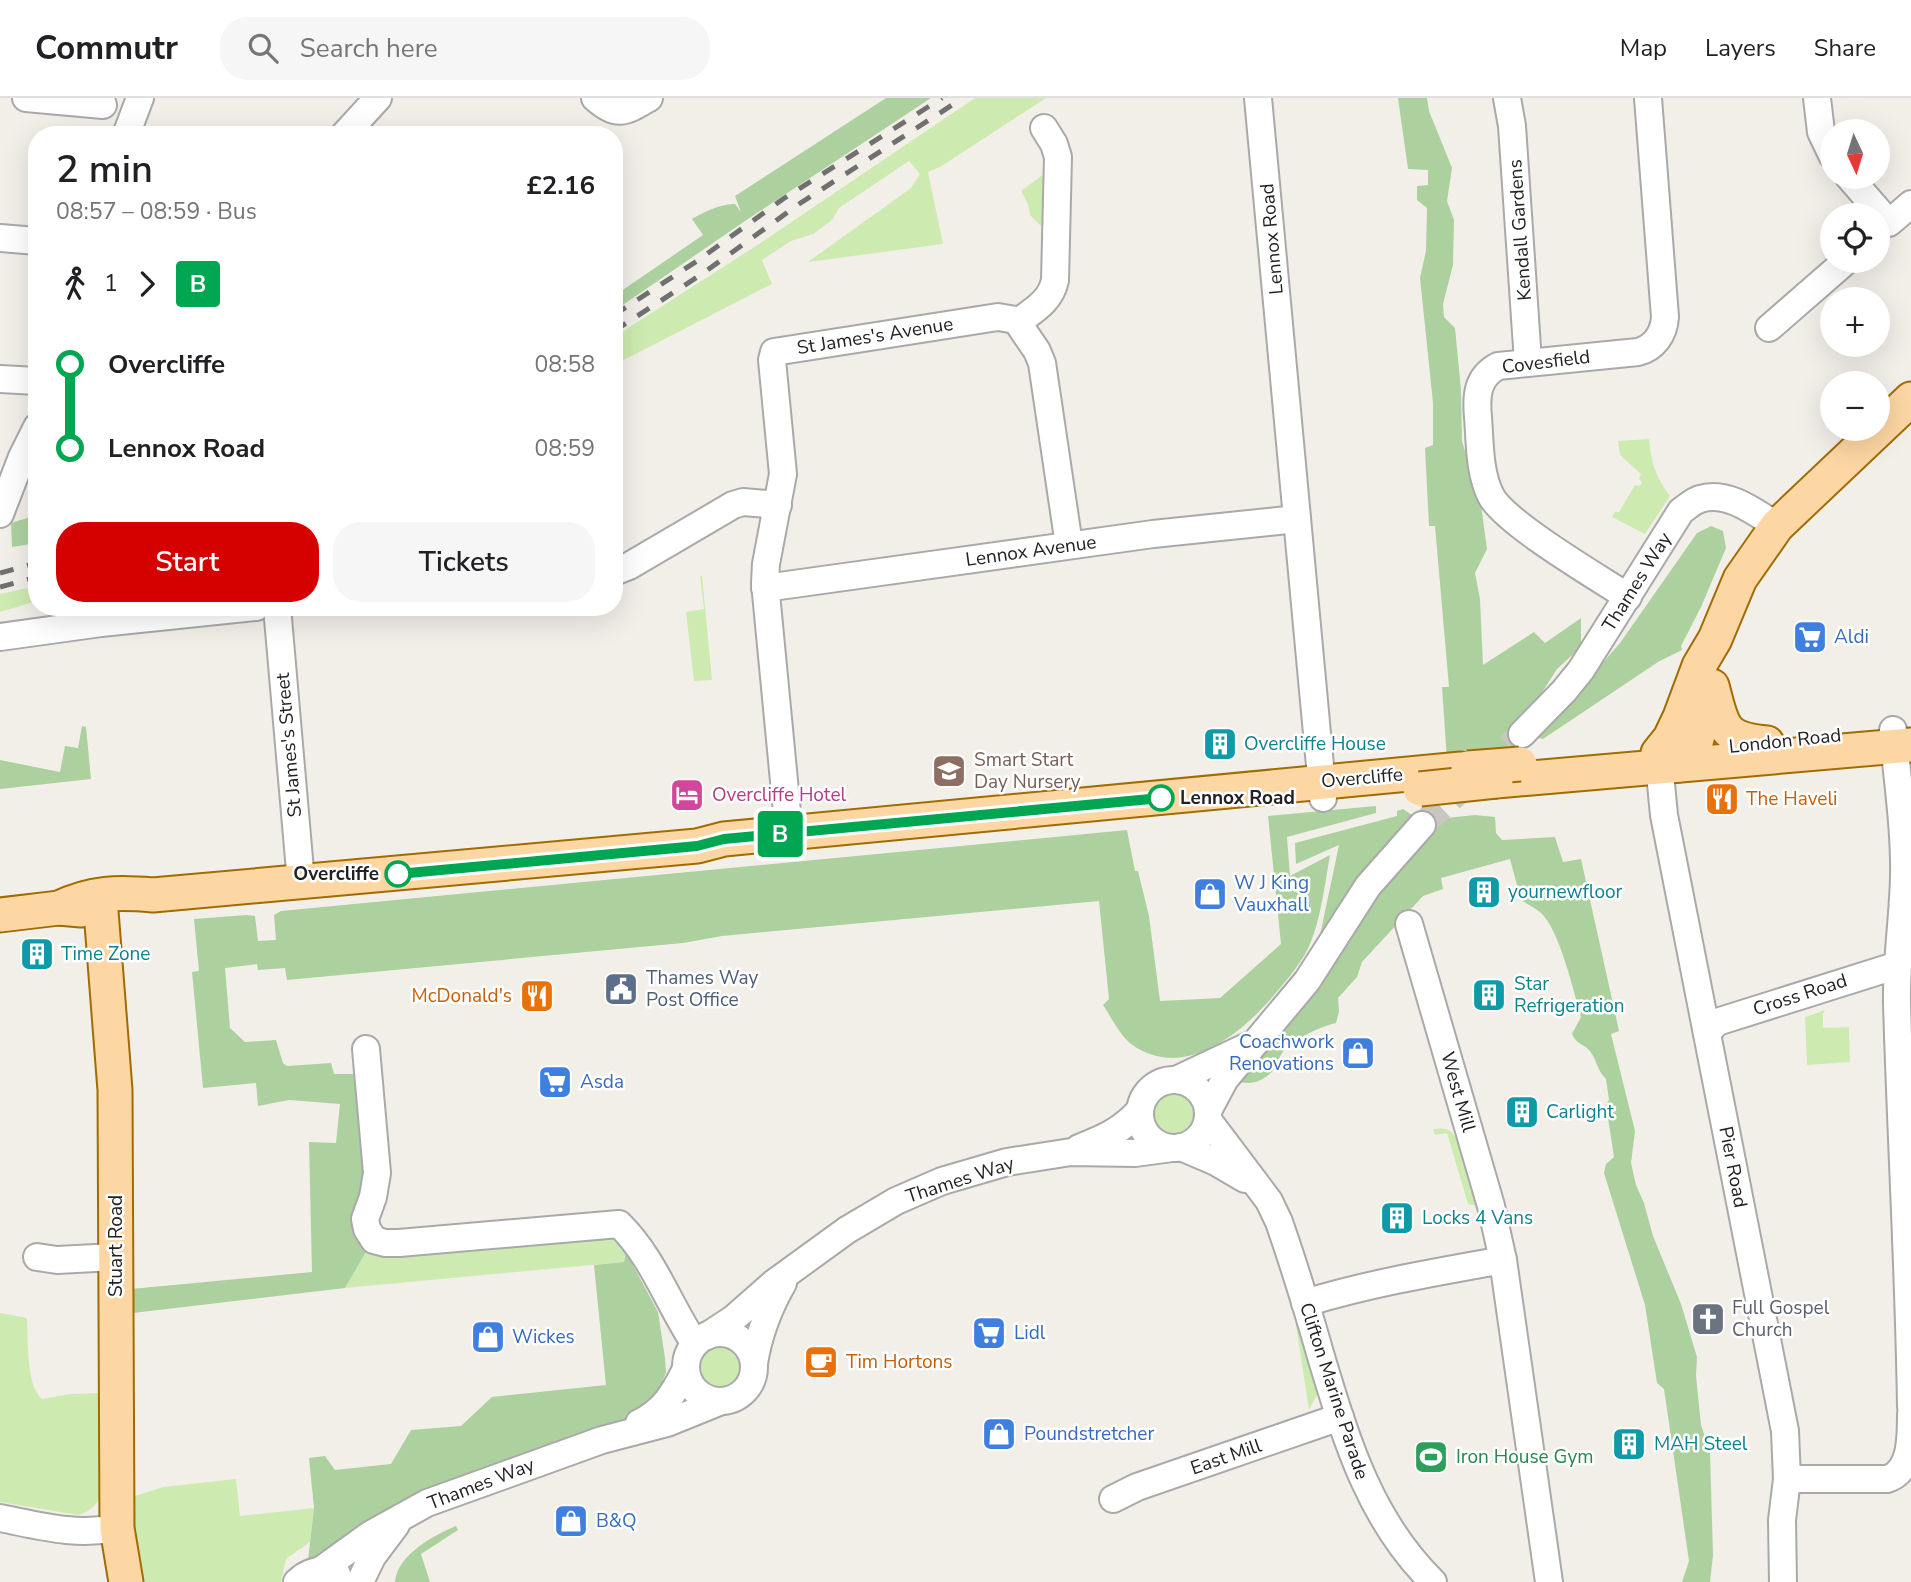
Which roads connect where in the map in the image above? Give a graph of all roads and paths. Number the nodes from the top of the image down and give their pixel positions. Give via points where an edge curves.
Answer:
1 (26, 98) edge
2 (140, 98) edge
3 (378, 98) edge
4 (595, 98) edge
5 (649, 98) edge
6 (1258, 98) edge
7 (1507, 98) edge
8 (1648, 98) edge
9 (1816, 98) edge
10 (103, 105) dead end
11 (1820, 125) edge
12 (129, 126) edge
13 (352, 126) edge
14 (1044, 128) dead end
15 (1911, 204) edge
16 (1890, 222) edge
17 (0, 238) edge
18 (28, 240) edge
19 (1832, 273) edge
20 (1018, 322) junction
21 (1768, 327) dead end
22 (1528, 362) junction
23 (0, 379) edge
24 (28, 381) edge
25 (1911, 399) edge
26 (28, 445) edge
27 (778, 505) junction
28 (0, 514) edge
29 (1297, 519) junction
30 (1777, 526) junction
31 (1069, 545) junction
32 (623, 568) edge
33 (765, 588) junction
34 (1628, 597) junction
35 (169, 616) edge
36 (277, 616) edge
37 (10, 636) edge
38 (1715, 639) junction
39 (1712, 686) junction
40 (1902, 737) edge
41 (1767, 743) junction
42 (1513, 760) junction
43 (1674, 762) junction
44 (1566, 768) joint
45 (1322, 790) junction
46 (1118, 802) junction
47 (1248, 806) junction
48 (1422, 825) tunnel mouth
49 (789, 833) junction
50 (878, 841) junction
51 (697, 846) junction
52 (1907, 877) edge
53 (301, 882) junction
54 (130, 901) junction
55 (0, 915) edge
56 (1409, 924) dead end
57 (1898, 965) junction
58 (1707, 1033) junction
59 (1253, 1044) junction
60 (366, 1049) dead end
61 (1178, 1079) junction
62 (1140, 1110) junction
63 (1208, 1114) junction
64 (1177, 1148) junction
65 (1071, 1152) junction
66 (1258, 1188) junction
67 (115, 1256) junction
68 (37, 1257) dead end
69 (1503, 1260) junction
70 (788, 1275) junction
71 (1306, 1303) junction
72 (701, 1340) junction
73 (754, 1363) junction
74 (686, 1369) junction
75 (719, 1402) junction
76 (1911, 1406) edge
77 (1911, 1414) edge
78 (1339, 1417) junction
79 (602, 1440) junction
80 (1910, 1463) edge
81 (1787, 1479) junction
82 (1113, 1499) dead end
83 (0, 1518) edge
84 (401, 1518) junction
85 (117, 1528) junction
86 (321, 1570) junction
87 (126, 1582) edge
88 (297, 1582) edge
89 (349, 1582) edge
90 (360, 1582) edge
91 (1433, 1582) edge
92 (1549, 1582) edge
93 (1783, 1582) edge

1 - 10 street
2 - 12 street
3 - 13 street
4 - 5 street via 618,112
6 - 29 street, Lennox Road
7 - 22 street, Kendall Gardens
8 - 22 street, Covesfield via 1664,327 1653,345 1641,351
9 - 11 street
14 - 20 street via 1058,157 1055,280 1045,301
15 - 16 street
17 - 18 street
19 - 21 street
20 - 27 street, St James's Avenue via 998,317 774,352 783,468
20 - 31 street via 1042,363
22 - 34 street, Covesfield via 1494,368 1479,387 1483,466 1490,494 1500,509 1522,526
23 - 24 street
25 - 30 main road
26 - 28 street
27 - 32 street via 733,505
27 - 33 street, St James's Avenue
29 - 31 street, Lennox Avenue
29 - 45 street, Lennox Road
30 - 34 street, Thames Way via 1720,497 1699,499 1681,511
30 - 38 main road via 1740,579
31 - 33 street, Lennox Avenue
33 - 49 street, St James's Avenue
34 - 42 street, Thames Way via 1581,670
35 - 37 street
36 - 53 street, St James's Street
38 - 39 main road
38 - 43 main road via 1672,732
39 - 41 main road via 1730,734
39 - 43 main road
40 - 41 main road, London Road
40 - 43 main road, London Road
40 - 52 street via 1896,777
41 - 43 main road, London Road
42 - 44 main road, Overcliffe
42 - 45 main road, Overcliffe, bridge via 1426,780
43 - 44 main road, London Road
43 - 58 street, Pier Road via 1664,815
45 - 46 main road, Overcliffe
45 - 47 main road, Overcliffe
46 - 47 main road, Overcliffe via 1131,807 1237,798
46 - 49 main road, Overcliffe
47 - 50 main road, Overcliffe
48 - 59 street via 1368,886 1294,999
49 - 50 main road, Overcliffe via 793,840 863,834
49 - 51 main road, Overcliffe
50 - 51 main road, Overcliffe via 770,851
51 - 53 main road, Overcliffe
52 - 57 street
53 - 54 main road, Overcliffe via 205,891 186,905
54 - 55 main road
54 - 67 main road, Stuart Road via 114,1090
56 - 69 street, West Mill
57 - 58 street, Cross Road via 1717,1021
57 - 76 street
58 - 81 street, Pier Road via 1785,1432
59 - 61 street
59 - 63 street via 1217,1090
60 - 72 street via 377,1173 365,1219 374,1240 399,1243 619,1224 636,1240 679,1320
61 - 62 street via 1156,1084
61 - 63 street via 1199,1089
62 - 64 street via 1148,1136
62 - 65 street, Thames Way via 1115,1133
63 - 64 street via 1198,1139
63 - 66 street, Clifton Marine Parade
64 - 65 street, Thames Way
64 - 66 street, Clifton Marine Parade via 1216,1162
65 - 70 street, Thames Way via 942,1181 847,1230
66 - 71 street, Clifton Marine Parade via 1279,1222
67 - 68 street
67 - 85 main road, Stuart Road
69 - 71 street via 1358,1287
69 - 92 street, West Mill
70 - 72 street, Thames Way
70 - 73 street, Thames Way via 770,1307
71 - 78 street, Clifton Marine Parade
72 - 73 street via 728,1334 738,1338
72 - 74 street via 687,1359
73 - 75 street via 746,1391
74 - 75 street via 693,1389
74 - 79 street, Thames Way via 662,1409
75 - 79 street, Thames Way via 667,1423
77 - 80 street
78 - 82 street, East Mill
78 - 91 street, Clifton Marine Parade via 1368,1491 1401,1545
79 - 84 street, Thames Way via 460,1490
80 - 81 street via 1904,1472 1887,1479
81 - 93 street, Pier Road
83 - 85 street via 77,1532
84 - 86 street, Thames Way
84 - 90 street, Thames Way
85 - 87 main road, Stuart Road
86 - 88 street, Thames Way
86 - 89 street

